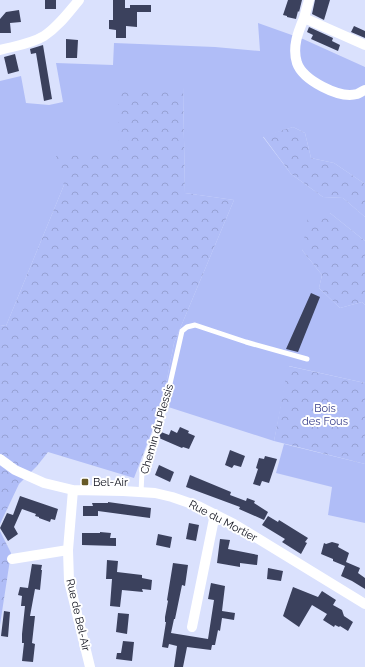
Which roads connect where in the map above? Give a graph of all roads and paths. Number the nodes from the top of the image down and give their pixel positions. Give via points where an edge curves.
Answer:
1 (79, 0) edge
2 (309, 0) edge
3 (304, 18) junction
4 (365, 45) edge
5 (0, 50) edge
6 (365, 90) edge
7 (307, 359) dead end
8 (0, 459) edge
9 (73, 490) junction
10 (141, 492) junction
11 (215, 514) junction
12 (68, 550) junction
13 (12, 559) dead end
14 (365, 604) edge
15 (192, 627) dead end
16 (90, 667) edge

1 - 5 street via 43,37
2 - 3 street
3 - 4 street
3 - 6 street via 295,52 297,64 304,74 339,94 358,94
7 - 10 lane, Chemin du Plessis via 195,325 182,331 164,410 142,472
8 - 9 street, Rue du Mortier via 15,470 44,483
9 - 10 street, Rue du Mortier
9 - 12 street, Rue de Bel-Air
10 - 11 street, Rue du Mortier via 172,497
11 - 14 street, Rue du Mortier
11 - 15 street
12 - 13 street
12 - 16 street, Rue de Bel-Air via 69,581

